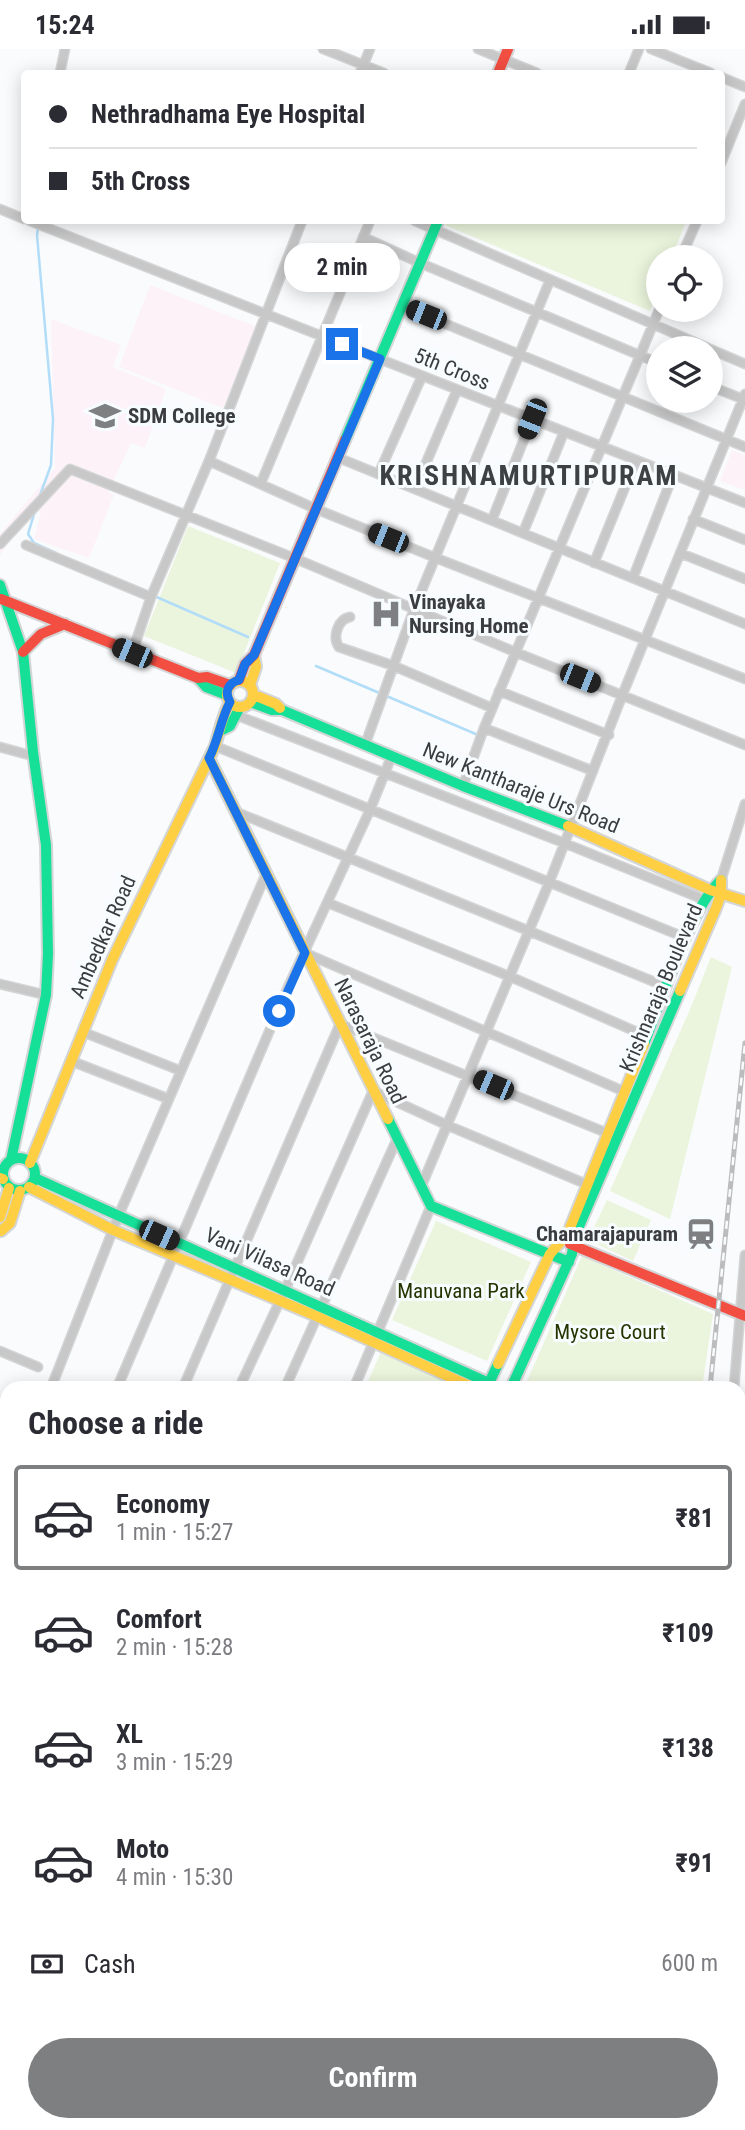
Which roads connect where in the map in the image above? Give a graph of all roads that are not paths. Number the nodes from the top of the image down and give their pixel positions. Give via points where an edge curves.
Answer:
1 (65, 49) edge
2 (323, 49) edge
3 (370, 49) edge
4 (478, 49) edge
5 (639, 49) edge
6 (651, 49) edge
7 (506, 54) edge
8 (362, 69) edge
9 (61, 70) edge
10 (532, 70) edge
11 (630, 70) edge
12 (704, 70) edge
13 (725, 80) edge
14 (745, 87) edge
15 (745, 104) edge
16 (725, 147) edge
17 (0, 209) edge
18 (21, 218) edge
19 (39, 224) edge
20 (301, 224) edge
21 (369, 224) edge
22 (696, 224) edge
23 (436, 225) edge
24 (363, 237) junction
25 (686, 245) edge
26 (420, 263) junction
27 (550, 280) junction
28 (402, 306) junction
29 (537, 313) junction
30 (266, 314) junction
31 (652, 324) junction
32 (322, 336) junction
33 (679, 336) edge
34 (520, 354) junction
35 (639, 355) junction
36 (723, 355) edge
37 (646, 358) edge
38 (380, 359) junction
39 (745, 364) edge
40 (422, 376) junction
41 (457, 390) junction
42 (723, 391) edge
43 (621, 397) junction
44 (744, 398) edge
45 (499, 406) junction
46 (532, 419) junction
47 (564, 432) junction
48 (725, 439) junction
49 (600, 446) junction
50 (745, 447) edge
51 (339, 458) junction
52 (636, 460) junction
53 (209, 461) junction
54 (379, 473) junction
55 (673, 475) junction
56 (261, 483) junction
57 (706, 488) junction
58 (415, 489) junction
59 (745, 503) edge
60 (456, 506) junction
61 (316, 509) junction
62 (185, 516) junction
63 (693, 519) junction
64 (492, 520) junction
65 (523, 533) junction
66 (745, 540) edge
67 (0, 544) edge
68 (26, 545) dead end
69 (558, 549) junction
70 (680, 553) junction
71 (294, 558) junction
72 (436, 558) junction
73 (594, 562) junction
74 (633, 578) junction
75 (745, 579) edge
76 (0, 585) edge
77 (664, 592) junction
78 (538, 597) junction
79 (4, 600) edge
80 (150, 601) junction
81 (414, 609) junction
82 (350, 617) dead end
83 (65, 624) junction
84 (745, 624) edge
85 (645, 640) junction
86 (23, 652) junction
87 (515, 652) junction
88 (132, 653) junction
89 (394, 666) junction
90 (745, 679) edge
91 (499, 691) junction
92 (239, 696) junction
93 (622, 696) junction
94 (492, 708) junction
95 (484, 728) junction
96 (609, 735) junction
97 (365, 745) junction
98 (745, 745) edge
99 (215, 746) junction
100 (0, 747) edge
101 (392, 755) junction
102 (33, 756) junction
103 (209, 758) junction
104 (593, 771) junction
105 (385, 773) junction
106 (463, 786) junction
107 (745, 804) edge
108 (370, 810) junction
109 (236, 812) junction
110 (570, 827) junction
111 (564, 842) junction
112 (349, 856) junction
113 (266, 874) junction
114 (721, 880) joint
115 (550, 884) junction
116 (712, 895) junction
117 (745, 901) edge
118 (328, 902) junction
119 (530, 930) junction
120 (685, 938) junction
121 (305, 953) junction
122 (511, 977) junction
123 (0, 984) edge
124 (667, 987) junction
125 (46, 995) junction
126 (340, 1024) junction
127 (83, 1032) junction
128 (487, 1034) junction
129 (646, 1036) junction
130 (71, 1061) junction
131 (181, 1071) junction
132 (470, 1076) junction
133 (373, 1091) junction
134 (623, 1091) junction
135 (169, 1100) junction
136 (449, 1126) junction
137 (607, 1133) junction
138 (397, 1139) junction
139 (6, 1162) edge
140 (30, 1163) junction
141 (16, 1183) edge
142 (586, 1184) junction
143 (421, 1188) junction
144 (430, 1206) junction
145 (0, 1217) edge
146 (118, 1217) junction
147 (113, 1230) junction
148 (0, 1231) edge
149 (561, 1241) junction
150 (180, 1244) junction
151 (573, 1245) junction
152 (550, 1254) junction
153 (745, 1255) edge
154 (175, 1256) junction
155 (569, 1262) junction
156 (234, 1267) junction
157 (229, 1279) junction
158 (285, 1290) junction
159 (279, 1301) junction
160 (319, 1311) junction
161 (742, 1315) edge
162 (378, 1329) junction
163 (372, 1342) junction
164 (0, 1351) edge
165 (38, 1367) dead end
166 (54, 1381) edge
167 (120, 1381) edge
168 (186, 1381) edge
169 (242, 1381) edge
170 (288, 1381) edge
171 (357, 1381) edge
172 (458, 1381) edge
173 (479, 1381) edge
174 (489, 1381) edge
175 (513, 1381) edge
176 (735, 1381) edge

1 - 9 street
2 - 8 street
3 - 8 street
4 - 7 street
5 - 11 street
6 - 12 street
7 - 10 street
13 - 14 street
15 - 16 street
17 - 18 street
19 - 30 street, 5th Cross
20 - 30 street
21 - 24 street
22 - 25 street
23 - 26 main road, Ambedkar Road
23 - 27 street
24 - 26 street
24 - 32 street
26 - 28 main road, Ambedkar Road
26 - 29 street
27 - 29 street
27 - 31 street
28 - 34 street
28 - 38 main road, Ambedkar Road
29 - 34 street
29 - 35 street
30 - 32 street, 5th Cross
30 - 53 street
31 - 33 street
31 - 35 street
32 - 38 street, 5th Cross
32 - 56 street
34 - 43 street
34 - 45 street
35 - 37 street
35 - 43 street
36 - 39 street
38 - 40 street, 5th Cross
38 - 51 main road, Ambedkar Road
40 - 41 street, 5th Cross
40 - 54 street
41 - 45 street, 5th Cross
41 - 58 street
42 - 44 street
43 - 48 street
43 - 49 street
44 - 48 street
45 - 46 street, 5th Cross
45 - 60 street
46 - 47 street, 5th Cross
46 - 64 street
47 - 49 street, 5th Cross
47 - 65 street
48 - 50 street
48 - 57 street
49 - 52 street, 5th Cross
49 - 69 street
51 - 54 street
51 - 61 main road, Ambedkar Road
52 - 55 street, 5th Cross
52 - 73 street
53 - 56 street
53 - 62 street
54 - 58 street
55 - 57 street, 5th Cross
55 - 74 street
56 - 61 street
57 - 59 street, 5th Cross
57 - 63 street
58 - 60 street
60 - 64 street
60 - 72 street
61 - 71 main road, Ambedkar Road
61 - 72 street
62 - 67 street via 70,469
62 - 71 street
62 - 80 street
63 - 66 street
63 - 70 street
64 - 65 street
65 - 69 street
68 - 80 street
69 - 73 street
69 - 78 street
70 - 75 street
70 - 77 street
71 - 81 street
71 - 92 main road, Ambedkar Road via 254,655 245,664
72 - 78 street
72 - 81 street
73 - 74 street
74 - 77 street
76 - 79 main road
77 - 84 street
77 - 85 street
78 - 85 street
78 - 87 street
79 - 83 main road, New Kantharaje Urs Road
79 - 86 main road
80 - 88 street
81 - 87 street
81 - 89 street
82 - 89 street via 342,621 335,635 339,647
83 - 86 main road via 44,631
83 - 88 main road, New Kantharaje Urs Road
85 - 90 street
85 - 93 street
86 - 102 main road
87 - 91 street
87 - 93 street
88 - 92 main road, New Kantharaje Urs Road via 198,678 207,677
89 - 94 street
89 - 97 street
91 - 94 street
91 - 96 street
92 - 97 main road, New Kantharaje Urs Road via 276,704
92 - 99 main road, Ambedkar Road via 230,726 220,731
92 - 105 street
93 - 96 street
93 - 98 street
94 - 95 street
95 - 104 street
95 - 106 street
96 - 104 street
97 - 101 main road, New Kantharaje Urs Road
99 - 103 main road, Ambedkar Road
99 - 108 street
100 - 102 street
101 - 105 street
101 - 106 main road, New Kantharaje Urs Road
102 - 125 main road via 46,845
103 - 109 main road, Narasaraja Road
103 - 127 main road, Ambedkar Road
104 - 110 street
105 - 108 street
105 - 111 street
106 - 110 main road, New Kantharaje Urs Road
107 - 114 street
108 - 112 street
108 - 115 street
109 - 112 street
109 - 113 main road, Narasaraja Road
110 - 111 street
110 - 116 main road, New Kantharaje Urs Road
111 - 115 street
111 - 116 street
112 - 118 street
112 - 119 street
113 - 121 main road, Narasaraja Road
113 - 131 street
114 - 116 main road, Krishnaraja Boulevard
115 - 119 street
115 - 120 street
116 - 117 main road, New Kantharaje Urs Road
116 - 120 main road, Krishnaraja Boulevard
116 - 151 main road, Krishnaraja Boulevard
118 - 121 street
118 - 122 street
119 - 122 street
119 - 124 street
120 - 124 main road, Krishnaraja Boulevard
121 - 126 main road, Narasaraja Road
121 - 128 street
121 - 150 street
122 - 128 street
122 - 129 street
123 - 125 street
124 - 129 main road, Krishnaraja Boulevard
125 - 139 main road
126 - 132 street
126 - 133 main road, Narasaraja Road
126 - 156 street
127 - 130 main road, Ambedkar Road
127 - 131 street
128 - 132 street
128 - 134 street
129 - 134 main road, Krishnaraja Boulevard
130 - 135 street
130 - 140 main road, Ambedkar Road
131 - 135 street
132 - 136 street
132 - 137 street
133 - 136 street
133 - 138 main road, Narasaraja Road
133 - 158 street
134 - 137 main road, Krishnaraja Boulevard
135 - 146 street
136 - 142 street
136 - 143 street
137 - 142 main road, Krishnaraja Boulevard
138 - 143 main road, Narasaraja Road
138 - 160 street
139 - 140 main road via 21,1158
139 - 141 main road via 4,1168
140 - 141 main road via 35,1172
141 - 145 main road
141 - 146 main road, Vani Vilasa Road
141 - 147 main road, Vani Vilasa Road
141 - 148 main road via 10,1223
142 - 149 main road, Krishnaraja Boulevard
143 - 144 main road, Narasaraja Road
144 - 152 main road
144 - 162 street
145 - 148 main road
146 - 147 street
146 - 150 main road, Vani Vilasa Road
147 - 154 main road, Vani Vilasa Road
147 - 166 street
149 - 151 main road
149 - 152 main road, Krishnaraja Boulevard
150 - 154 street
150 - 156 main road, Vani Vilasa Road
151 - 155 main road, Krishnaraja Boulevard
151 - 161 main road
152 - 155 main road
152 - 174 main road, Krishnaraja Boulevard
153 - 161 street
154 - 157 main road, Vani Vilasa Road
154 - 167 street
155 - 175 main road, Krishnaraja Boulevard
156 - 157 street
156 - 158 main road, Vani Vilasa Road
157 - 159 main road, Vani Vilasa Road
157 - 168 street
158 - 159 street
158 - 160 main road, Vani Vilasa Road
159 - 160 main road, Vani Vilasa Road
159 - 169 street
160 - 162 main road, Vani Vilasa Road
160 - 163 main road, Vani Vilasa Road
160 - 170 street
161 - 176 street
162 - 163 street
162 - 173 main road, Vani Vilasa Road
163 - 171 street
163 - 172 main road, Vani Vilasa Road
164 - 165 street

